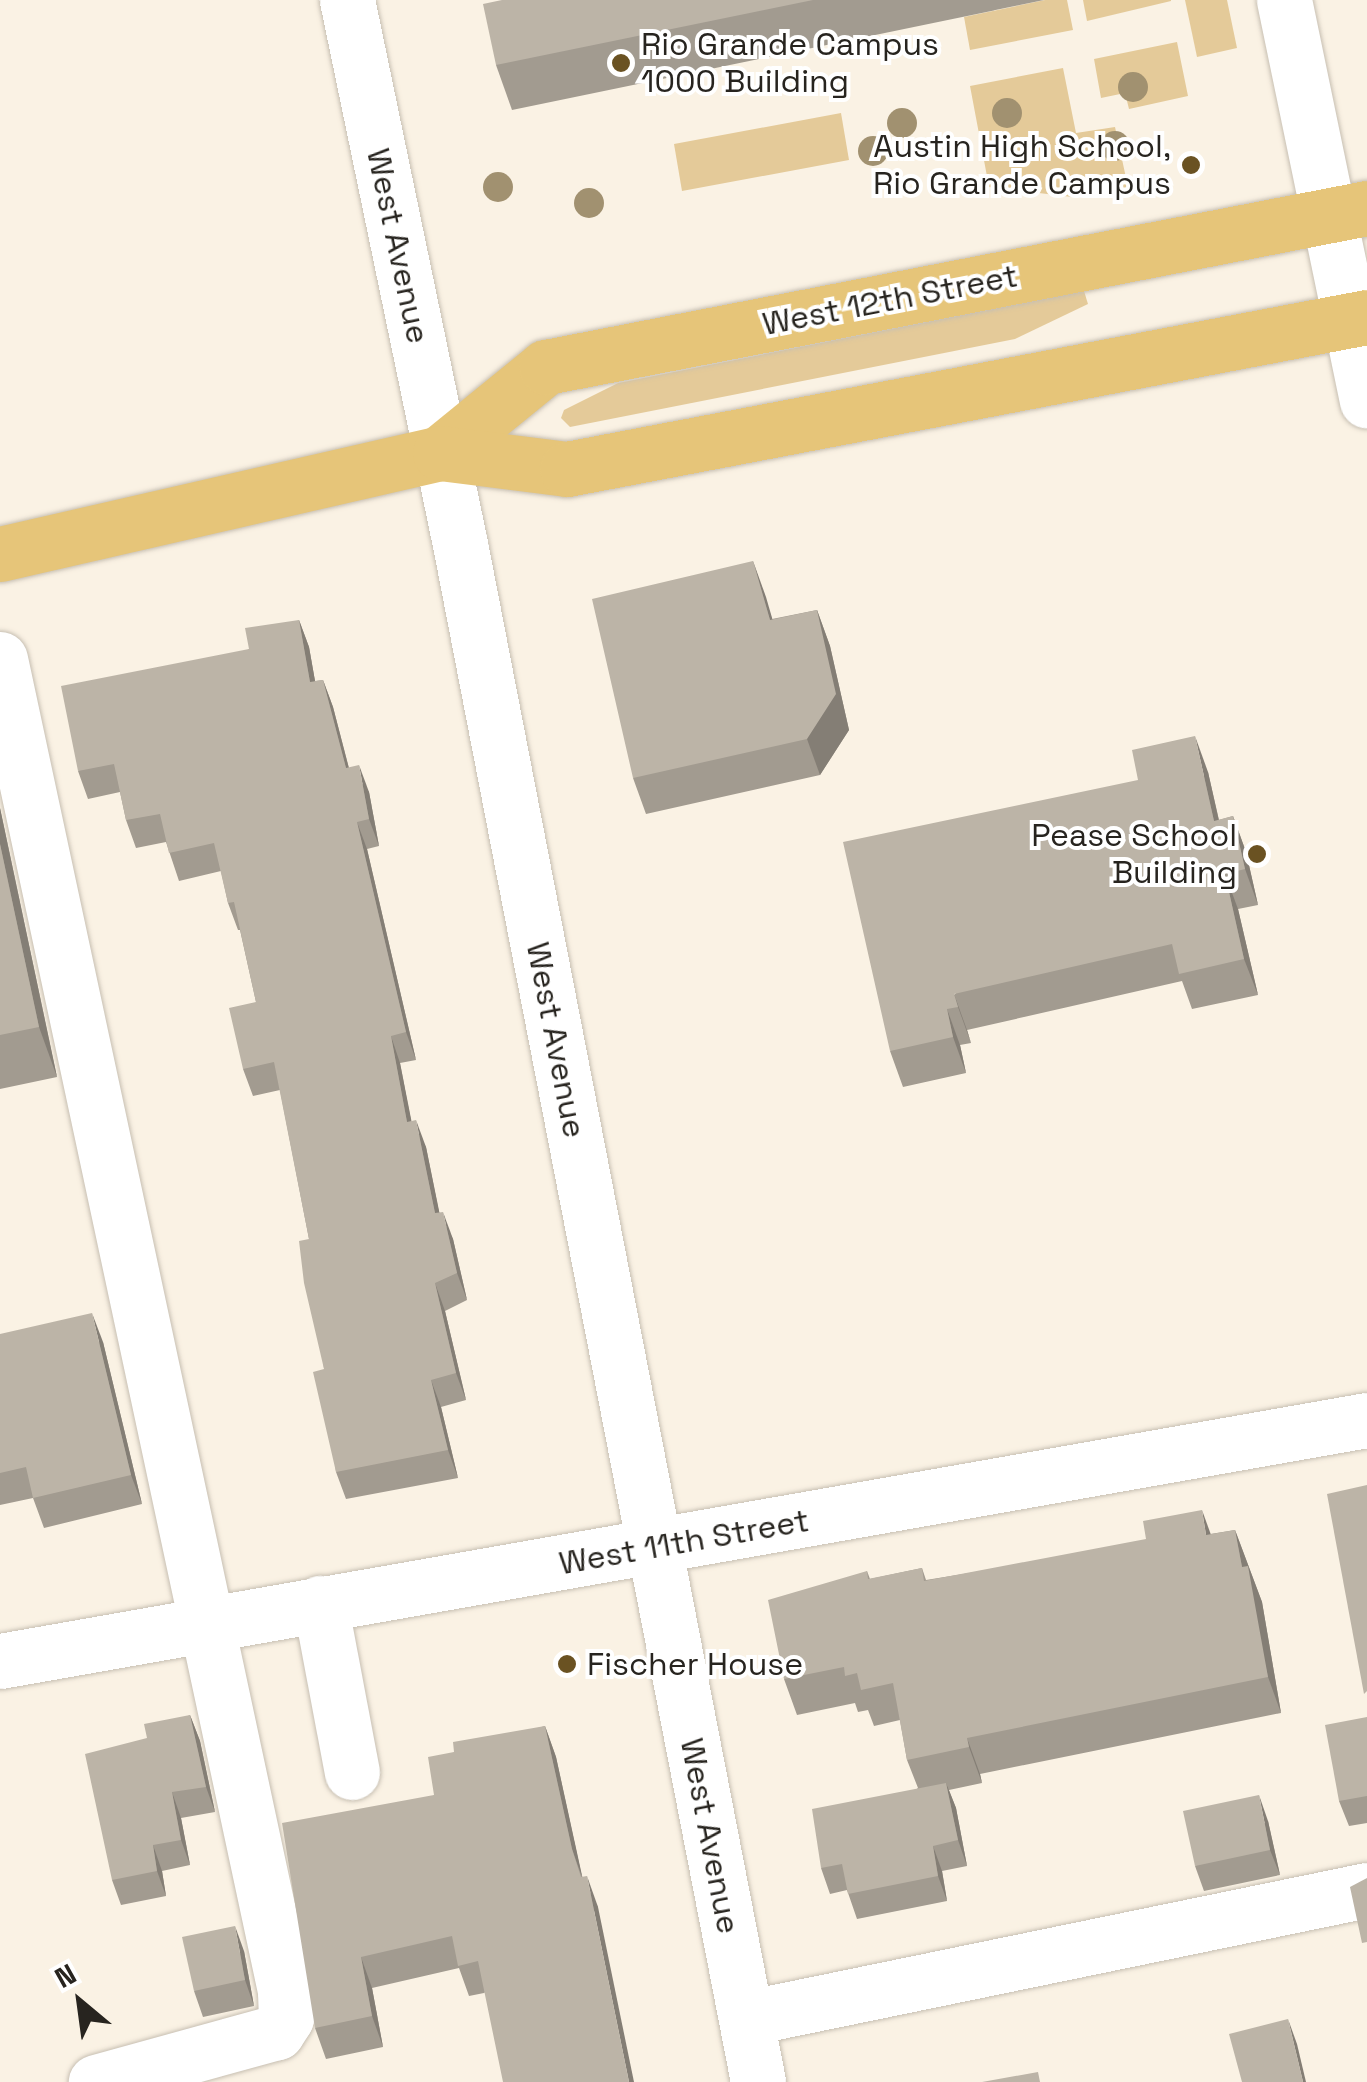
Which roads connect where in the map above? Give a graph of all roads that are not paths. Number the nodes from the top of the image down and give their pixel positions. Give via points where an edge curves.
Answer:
1 (348, 0) edge
2 (1284, 0) edge
3 (1348, 212) edge
4 (1359, 319) edge
5 (1367, 402) edge
6 (440, 453) junction
7 (0, 554) edge
8 (0, 659) edge
9 (1367, 1420) edge
10 (653, 1548) junction
11 (320, 1603) junction
12 (206, 1622) junction
13 (0, 1662) edge
14 (352, 1772) dead end
15 (1367, 1890) edge
16 (746, 2018) junction
17 (96, 2082) edge
18 (758, 2082) edge

1 - 6 street, West Avenue
2 - 3 street
3 - 4 street
3 - 6 main road, West 12th Street via 546,367
4 - 5 street
4 - 6 main road, West 12th Street via 567,469
6 - 7 main road, West 12th Street
6 - 10 street, West Avenue
8 - 12 street
9 - 10 street, West 11th Street
10 - 11 street, West 11th Street
10 - 16 street, West Avenue
11 - 12 street, West 11th Street
11 - 14 street
12 - 13 street, West 11th Street
12 - 17 street via 286,2018 276,2032 245,2045
15 - 16 street
16 - 18 street, West Avenue

